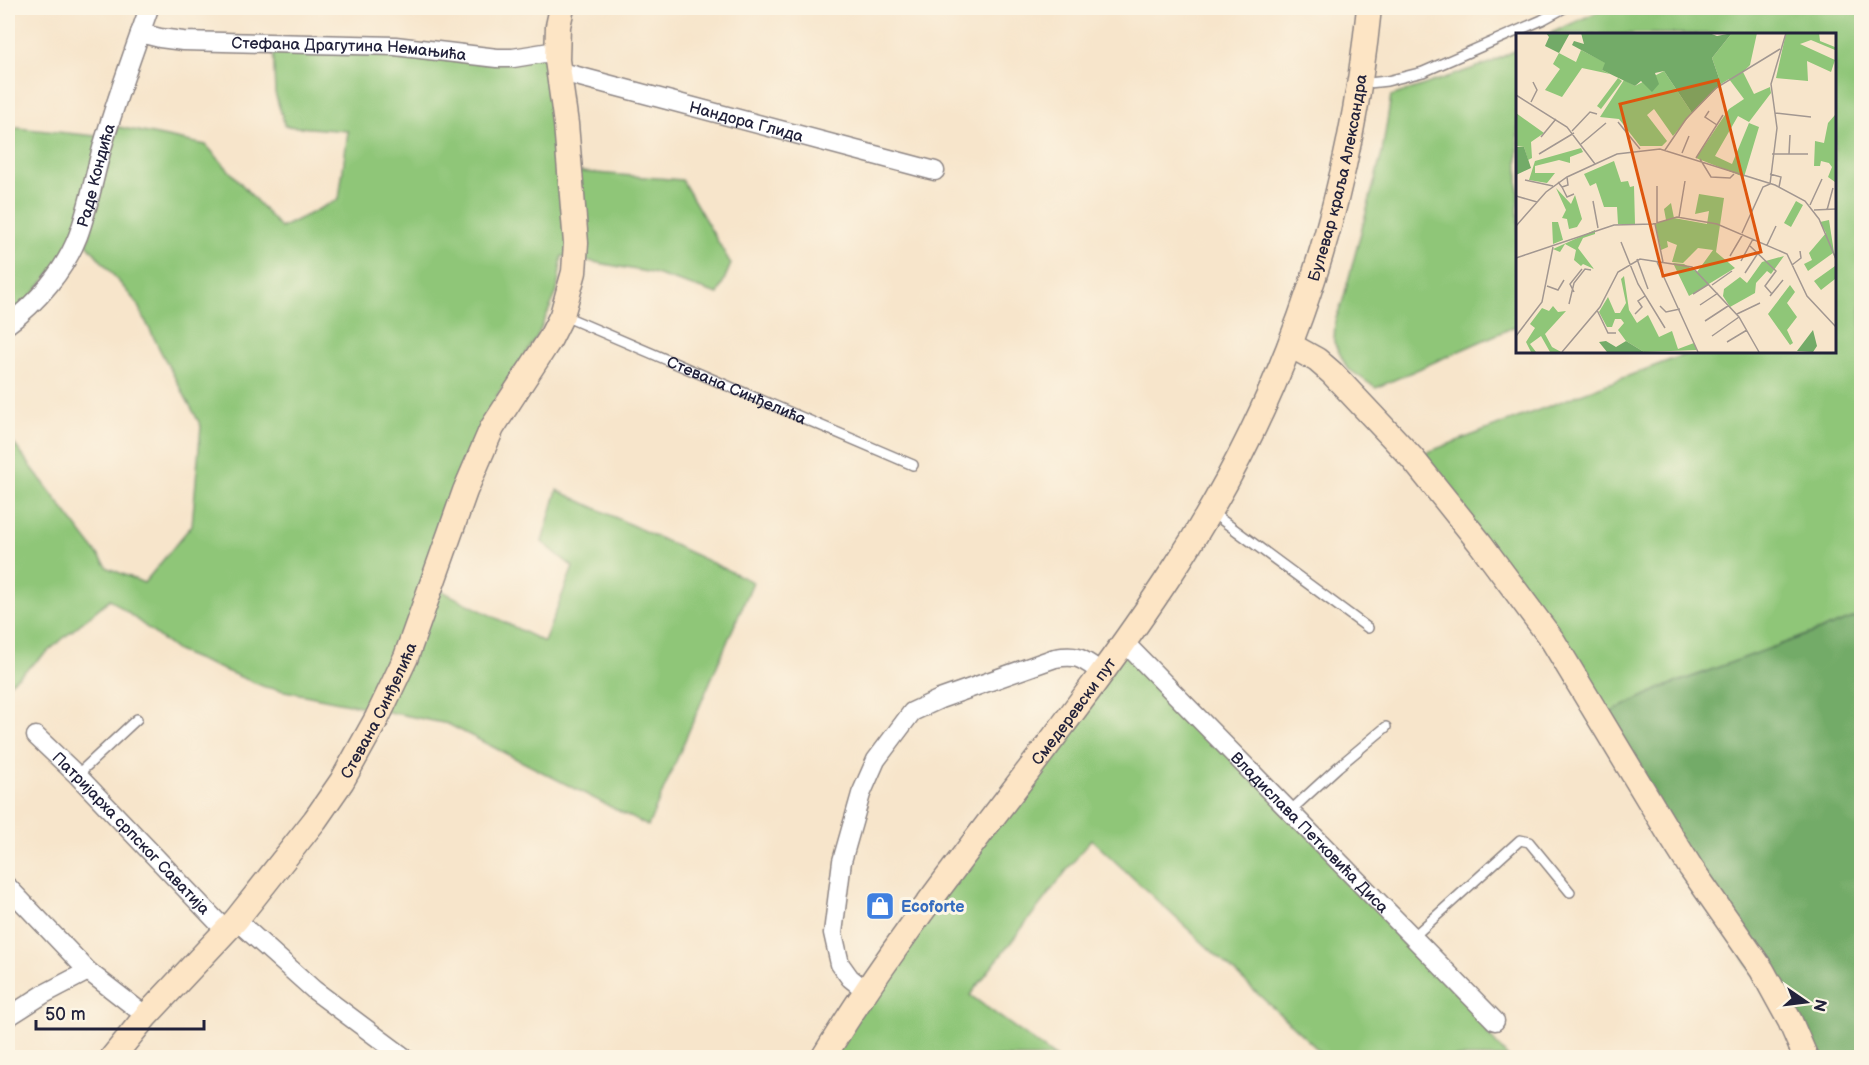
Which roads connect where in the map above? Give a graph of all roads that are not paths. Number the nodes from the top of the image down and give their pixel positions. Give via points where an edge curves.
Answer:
1 (149, 8) edge
2 (562, 8) edge
3 (1369, 8) edge
4 (1564, 8) edge
5 (140, 33) junction
6 (557, 61) junction
7 (1360, 84) junction
8 (935, 171) dead end
9 (562, 315) junction
10 (8, 324) edge
11 (1290, 345) junction
12 (913, 465) dead end
13 (1210, 511) junction
14 (1368, 628) dead end
15 (1124, 642) junction
16 (1101, 672) junction
17 (137, 719) dead end
18 (1386, 728) dead end
19 (36, 736) dead end
20 (77, 775) junction
21 (1290, 811) junction
22 (8, 887) edge
23 (1570, 892) dead end
24 (231, 925) junction
25 (1412, 938) junction
26 (88, 971) junction
27 (865, 990) junction
28 (146, 1016) junction
29 (8, 1017) edge
30 (1495, 1021) dead end
31 (112, 1058) edge
32 (405, 1058) edge
33 (823, 1058) edge
34 (1806, 1058) edge

1 - 5 street, Раде Кондића
2 - 6 street, Стевана Синђелића
3 - 7 street, Булевар краља Александра
4 - 7 lane via 1423,72
5 - 6 street, Стефана Драгутина Немањића via 183,41 395,46
5 - 10 street, Раде Кондића via 73,247 37,298
6 - 8 street, Нандора Глида
6 - 9 street, Стевана Синђелића via 576,243 574,272
7 - 11 street, Булевар краља Александра via 1331,223
9 - 12 lane, Стевана Синђелића
9 - 24 street, Стевана Синђелића via 492,428 465,491 406,657 372,727 315,820
11 - 13 street, Смедеревски пут via 1251,435
11 - 34 street via 1332,373 1412,458 1553,640 1691,868 1762,970
13 - 14 lane
13 - 15 street, Смедеревски пут
15 - 16 street, Смедеревски пут
15 - 21 street, Владислава Петковића Диса
16 - 27 street, Смедеревски пут
16 - 27 street via 1082,659 1055,658 912,712 887,744 861,794 852,824 842,861 833,933 840,964
17 - 20 lane
18 - 21 lane
19 - 20 street, Патријарха српског Саватија
20 - 24 street, Патријарха српског Саватија
21 - 25 street, Владислава Петковића Диса
22 - 26 street
23 - 25 lane via 1529,842 1520,840
24 - 28 street, Стевана Синђелића
24 - 32 street, Патријарха српског Саватија
25 - 30 street, Владислава Петковића Диса
26 - 28 street
26 - 29 street
27 - 33 street, Смедеревски пут
28 - 31 street, Стевана Синђелића

